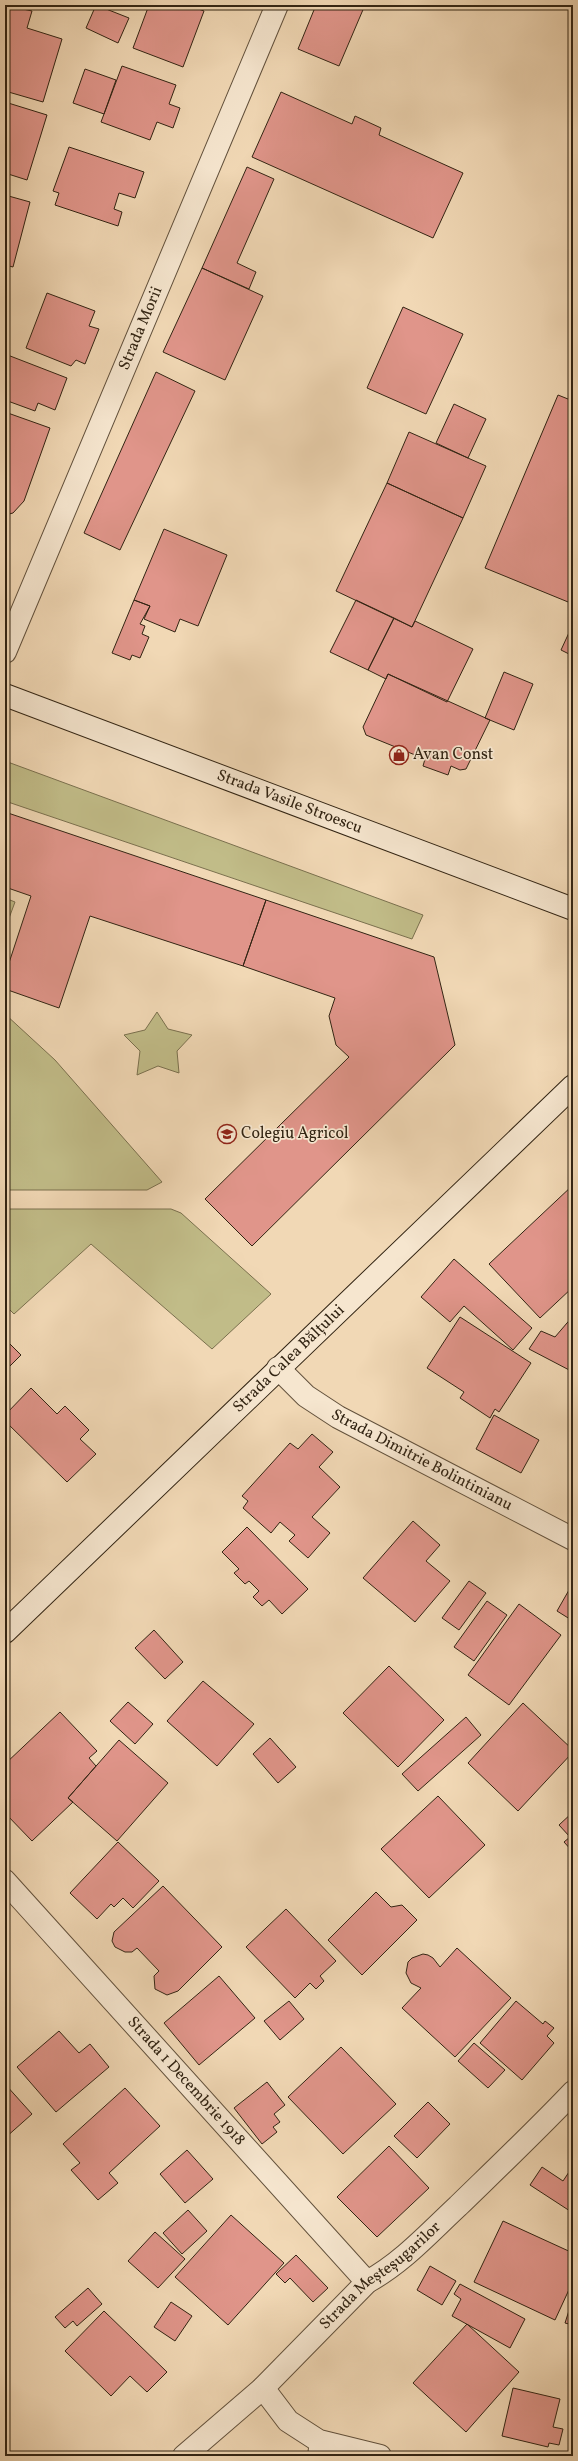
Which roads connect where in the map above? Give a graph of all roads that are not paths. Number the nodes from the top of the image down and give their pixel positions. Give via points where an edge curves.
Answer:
1 (275, 5) edge
2 (5, 652) edge
3 (5, 695) edge
4 (573, 910) edge
5 (573, 1086) edge
6 (278, 1368) junction
7 (573, 1539) edge
8 (7, 1627) edge
9 (5, 1881) edge
10 (573, 2092) edge
11 (367, 2282) junction
12 (263, 2388) junction
13 (318, 2449) edge
14 (184, 2456) edge
15 (380, 2456) edge

1 - 2 street, Strada Morii
3 - 4 street, Strada Vasile Stroescu
5 - 6 street, Strada Calea Bălțului
6 - 7 street, Strada Dimitrie Bolintinianu via 306,1396 338,1417
6 - 8 street, Strada Calea Bălțului
9 - 11 street, Strada 1 Decembrie 1918
10 - 11 street, Strada Meșteșugarilor via 535,2133 409,2252 387,2271
11 - 12 street, Strada Meșteșugarilor
12 - 13 street via 288,2421
12 - 14 street, Strada Meșteșugarilor
13 - 15 street

